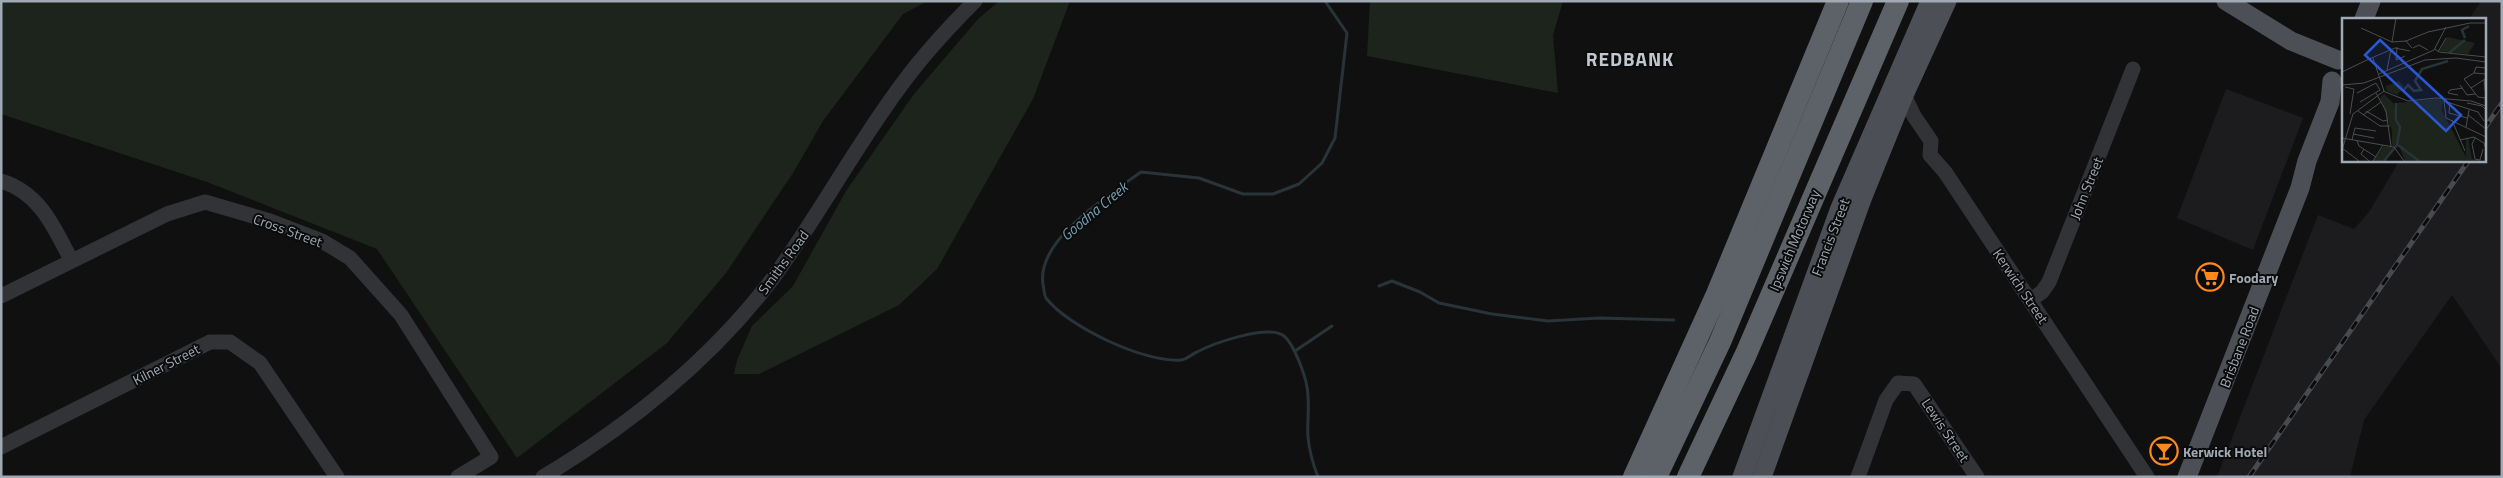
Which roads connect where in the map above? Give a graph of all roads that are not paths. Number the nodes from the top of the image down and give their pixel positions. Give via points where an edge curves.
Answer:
1 (975, 1) edge
2 (1838, 1) edge
3 (1862, 1) edge
4 (1898, 1) edge
5 (1930, 1) edge
6 (1947, 1) edge
7 (2226, 1) edge
8 (2373, 1) edge
9 (2364, 18) edge
10 (2370, 18) edge
11 (2133, 69) dead end
12 (2339, 71) edge
13 (1904, 95) junction
14 (1, 182) edge
15 (71, 260) junction
16 (1, 296) edge
17 (2030, 300) junction
18 (1, 447) edge
19 (337, 477) edge
20 (458, 477) edge
21 (543, 477) edge
22 (1634, 477) edge
23 (1656, 477) edge
24 (1688, 477) edge
25 (1742, 477) edge
26 (1762, 477) edge
27 (1858, 477) edge
28 (1977, 477) edge
29 (2147, 477) edge
30 (2188, 477) edge

1 - 21 street, Smiths Road via 904,80 808,226 745,312 664,392 625,423
2 - 22 highway via 1716,294
3 - 23 highway, Ipswich Motorway via 1720,342
4 - 24 highway, Ipswich Motorway via 1746,354
5 - 25 main road, Francis Street via 1840,208
6 - 13 main road, Francis Street
7 - 12 main road
8 - 9 main road
8 - 10 main road
11 - 17 street, John Street via 2049,282
12 - 30 main road, Brisbane Road via 2300,188
13 - 17 street, Kerwich Street via 1931,140 1930,155 1945,172
13 - 26 main road, Francis Street via 1855,217
14 - 15 street via 12,184 34,199
15 - 16 street, Cross Street
15 - 20 street, Cross Street via 167,214 205,202 322,241 350,258 401,315 491,457
17 - 29 street, Kerwich Street
18 - 19 street, Kilner Street via 210,342 230,342 260,363
27 - 28 street, Lewis Street via 1886,400 1898,383 1914,384

